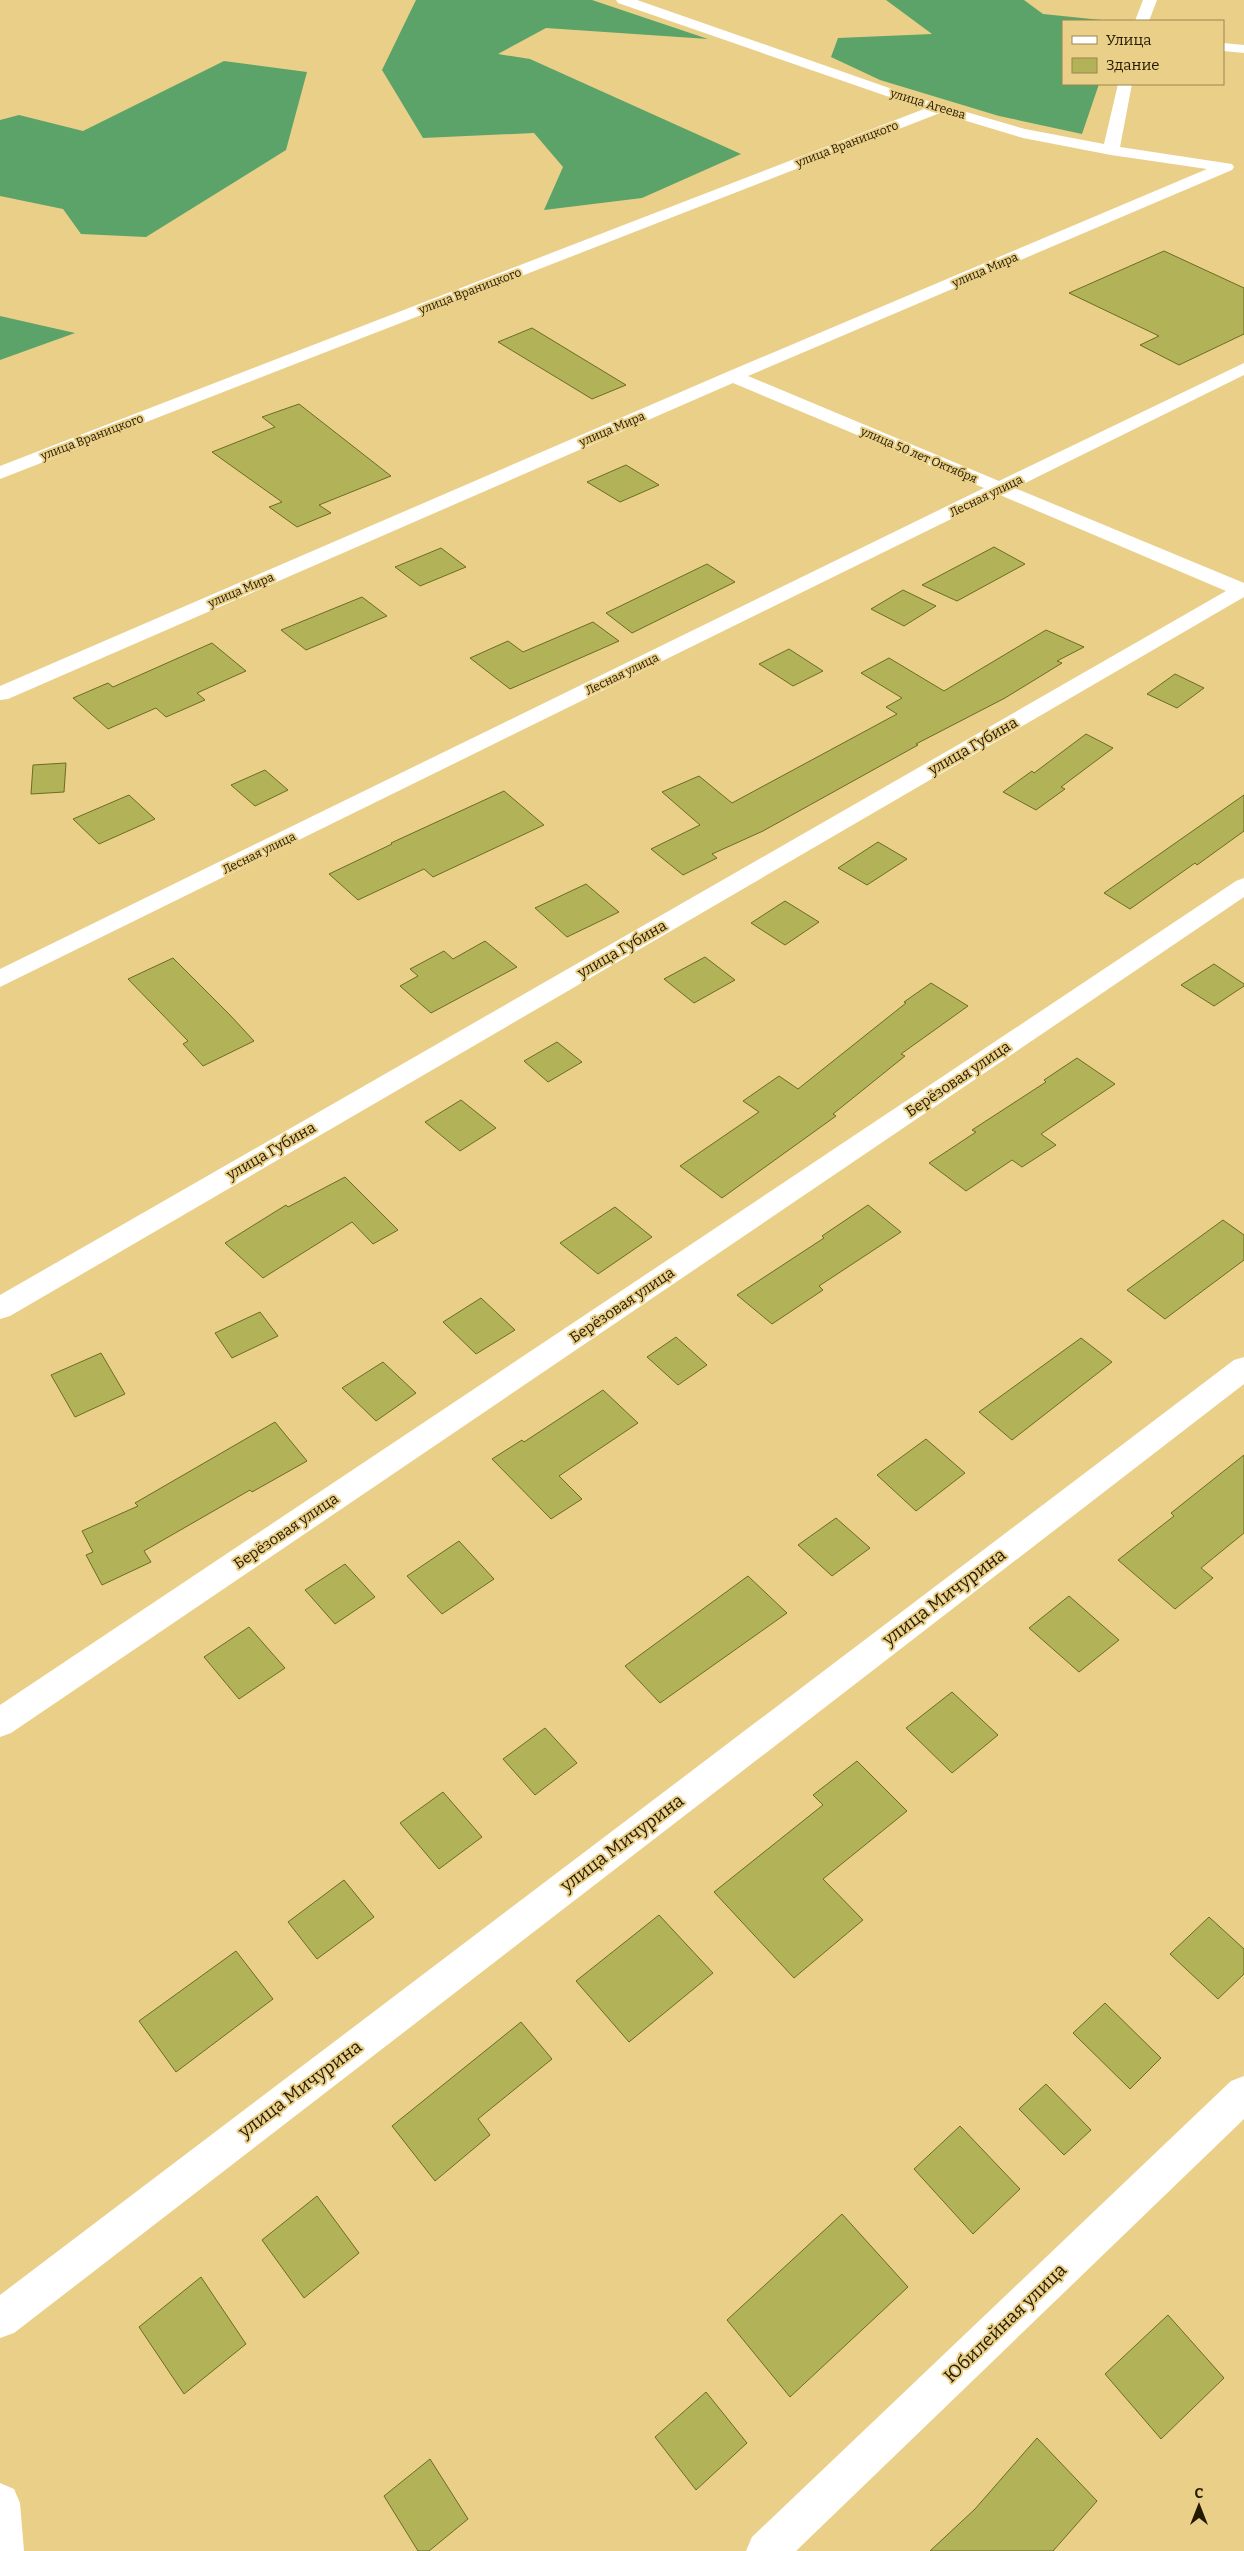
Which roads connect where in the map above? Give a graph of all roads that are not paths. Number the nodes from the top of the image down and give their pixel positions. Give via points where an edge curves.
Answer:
1 (623, 0) edge
2 (1150, 0) edge
3 (1142, 20) edge
4 (1224, 47) edge
5 (1244, 49) edge
6 (1125, 85) edge
7 (940, 108) junction
8 (1111, 150) junction
9 (1235, 168) edge
10 (1244, 368) edge
11 (734, 376) junction
12 (0, 473) edge
13 (1000, 490) junction
14 (1244, 590) edge
15 (0, 694) edge
16 (1244, 886) edge
17 (0, 979) edge
18 (0, 1308) edge
19 (1244, 1368) edge
20 (0, 1714) edge
21 (0, 1723) edge
22 (0, 1739) edge
23 (1244, 2094) edge
24 (0, 2319) edge
25 (0, 2503) edge
26 (4, 2551) edge
27 (766, 2551) edge

1 - 7 street, улица Агеева
2 - 3 street
4 - 5 street
6 - 8 street
7 - 8 street, улица Агеева via 1023,132
7 - 12 street, улица Враницкого
8 - 9 street, улица Агеева
9 - 11 street, улица Мира
10 - 13 street, Лесная улица
11 - 13 street, улица 50 лет Октября
11 - 15 street, улица Мира
13 - 14 street, улица 50 лет Октября
13 - 17 street, Лесная улица
14 - 18 street, улица Губина
16 - 21 street, Берёзовая улица
19 - 24 street, улица Мичурина
20 - 21 street
21 - 22 street
23 - 27 street, Юбилейная улица
25 - 26 street

